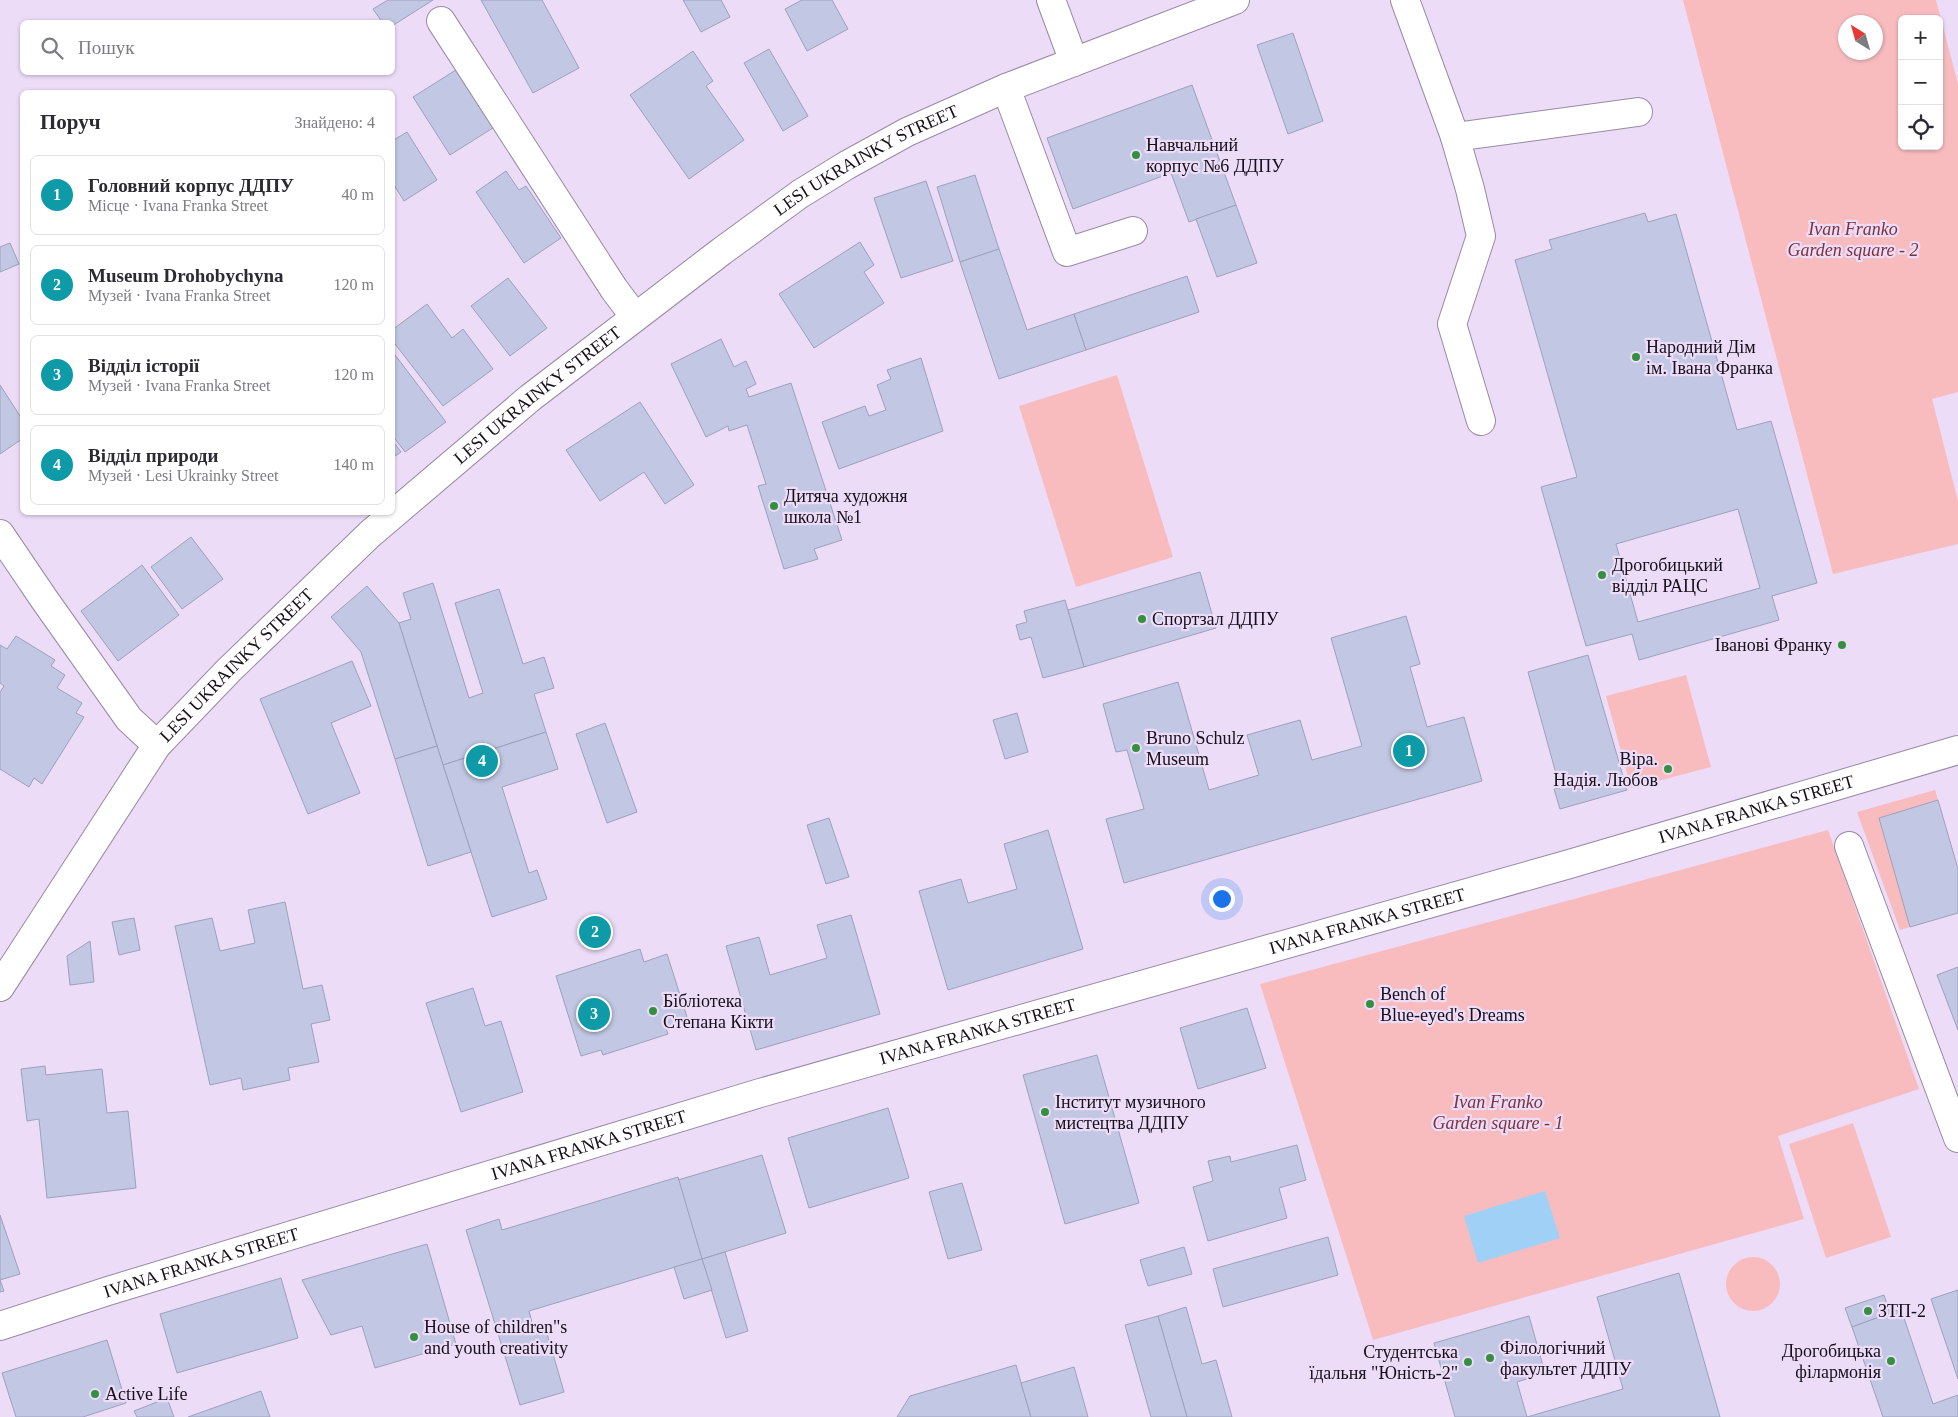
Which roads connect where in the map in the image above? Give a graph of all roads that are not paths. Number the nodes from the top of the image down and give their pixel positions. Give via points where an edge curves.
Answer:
1 (1051, 0) edge
2 (1235, 0) edge
3 (1405, 0) edge
4 (440, 22) dead end
5 (1074, 62) junction
6 (1006, 88) junction
7 (1638, 112) dead end
8 (1455, 137) junction
9 (1134, 231) dead end
10 (635, 317) junction
11 (1481, 421) dead end
12 (395, 513) edge
13 (392, 515) edge
14 (0, 534) edge
15 (157, 745) junction
16 (1958, 750) edge
17 (1850, 846) dead end
18 (0, 988) edge
19 (1958, 1138) edge
20 (0, 1326) edge

1 - 5 street
2 - 5 street, LESI UKRAINKY STREET
3 - 8 street
4 - 10 street via 614,290
5 - 6 street, LESI UKRAINKY STREET
6 - 9 street via 1067,252
6 - 10 street, LESI UKRAINKY STREET via 907,132 800,194
7 - 8 street
8 - 11 street via 1481,236 1452,324
10 - 12 street, LESI UKRAINKY STREET via 489,432
13 - 15 street, LESI UKRAINKY STREET via 229,670
14 - 15 street via 129,719
15 - 18 street, LESI UKRAINKY STREET
16 - 20 street, IVANA FRANKA STREET via 1548,870 760,1093
17 - 19 street

